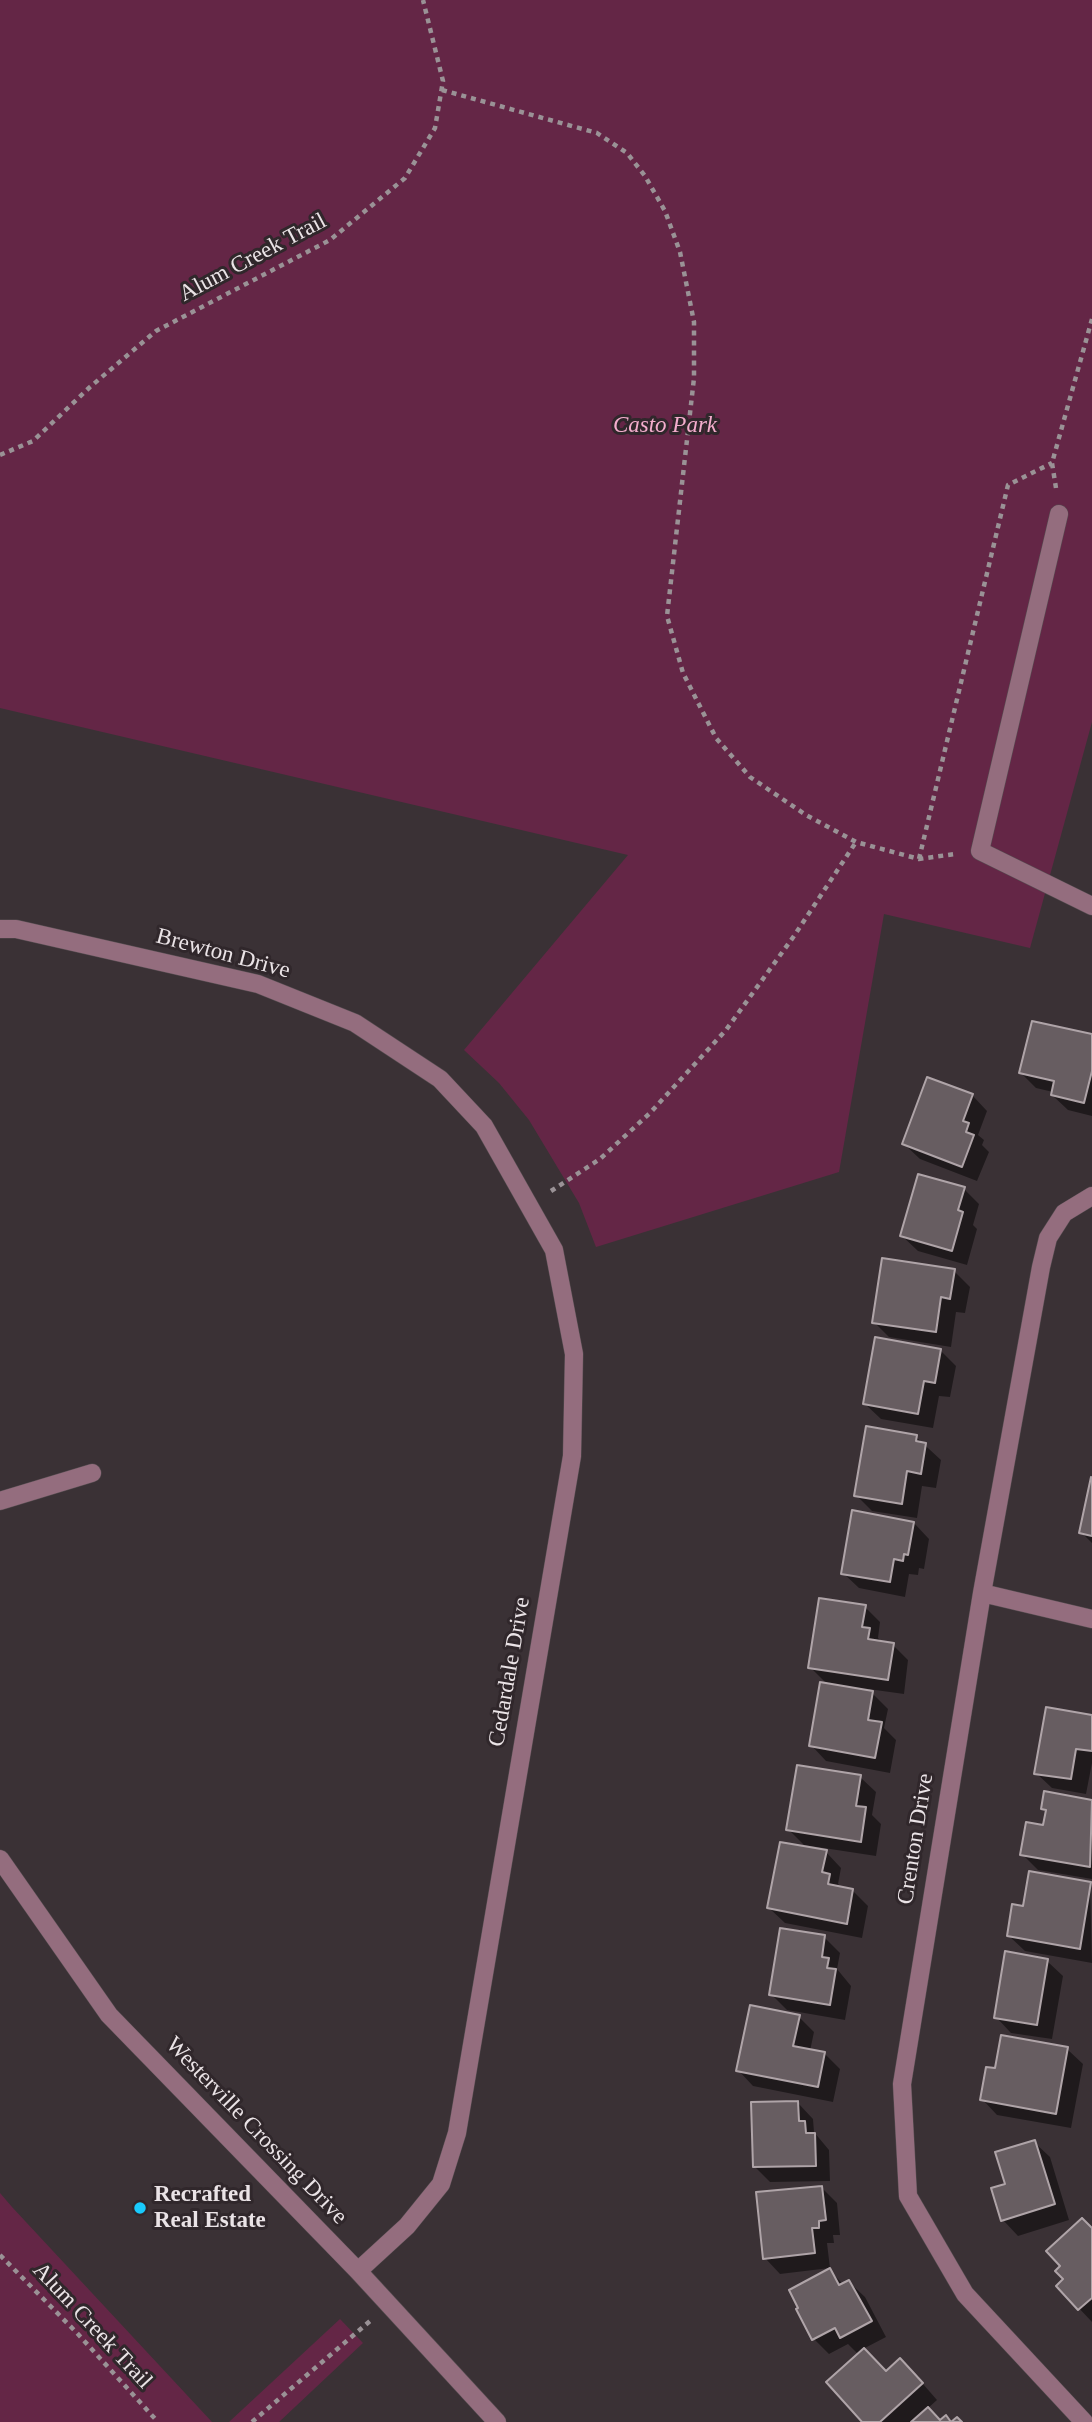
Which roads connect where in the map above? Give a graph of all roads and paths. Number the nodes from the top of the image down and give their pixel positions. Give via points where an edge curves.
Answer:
1 (423, 0) edge
2 (442, 90) junction
3 (1092, 319) edge
4 (0, 455) edge
5 (1059, 514) dead end
6 (856, 842) junction
7 (980, 851) junction
8 (919, 859) junction
9 (1092, 906) edge
10 (8, 929) edge
11 (440, 1079) joint
12 (1092, 1196) edge
13 (529, 1205) junction
14 (92, 1473) dead end
15 (0, 1501) edge
16 (982, 1594) junction
17 (1092, 1619) edge
18 (0, 1859) edge
19 (0, 2255) edge
20 (358, 2271) junction
21 (388, 2304) junction
22 (158, 2422) edge
23 (251, 2422) edge
24 (497, 2422) edge
25 (1084, 2422) edge

1 - 2 path, Alum Creek Trail
2 - 4 path, Alum Creek Trail via 435,128 405,178 384,196 330,240 156,331 33,441
2 - 6 path via 597,133 628,153 665,211 680,252 694,322 694,378 667,616 683,673 716,738 750,777
3 - 8 path via 1052,463 1007,485
5 - 7 street
6 - 8 path
6 - 13 path via 726,1030 600,1159
7 - 8 path
7 - 9 street
10 - 11 street, Brewton Drive via 258,984 355,1023
11 - 13 street, Cedardale Drive via 484,1126
12 - 16 street, Crenton Drive via 1064,1213 1048,1238
13 - 20 street, Cedardale Drive via 554,1250 575,1354 572,1455 457,2133 441,2184 407,2226
14 - 15 street
16 - 17 street
16 - 25 street, Crenton Drive via 902,2084 908,2196 965,2294
18 - 20 street, Westerville Crossing Drive via 109,2015
19 - 22 path, Alum Creek Trail
20 - 21 street, Westerville Crossing Drive
21 - 23 path
21 - 24 street, Westerville Crossing Drive

